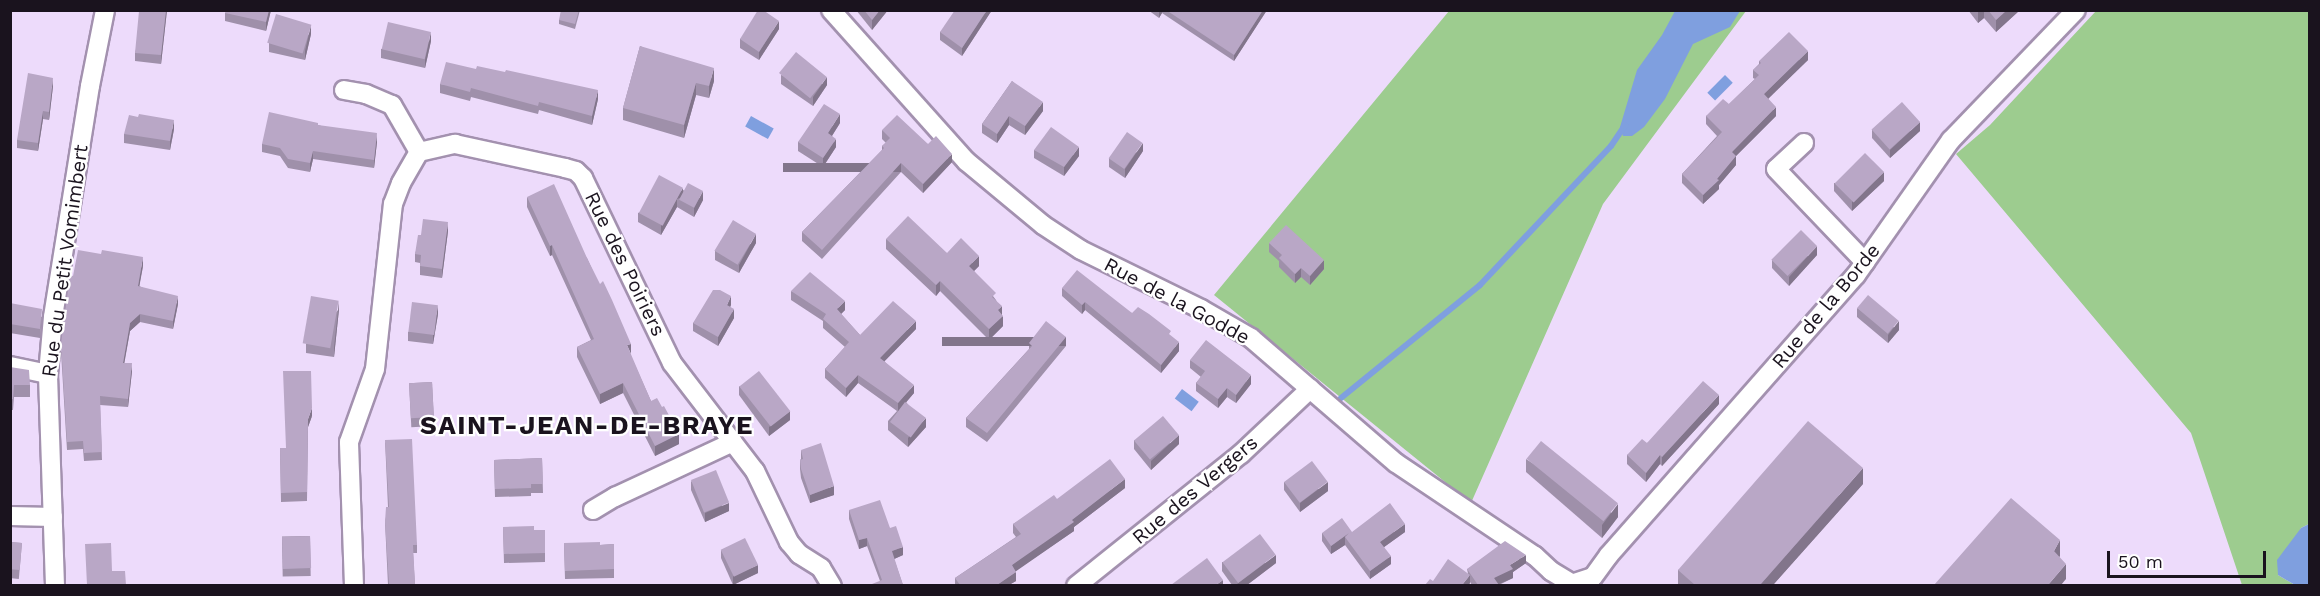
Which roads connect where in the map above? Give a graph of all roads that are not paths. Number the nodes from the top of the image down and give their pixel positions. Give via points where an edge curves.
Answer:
1 (105, 10) edge
2 (831, 10) edge
3 (2076, 10) edge
4 (344, 90) dead end
5 (1804, 143) dead end
6 (419, 152) junction
7 (1865, 262) junction
8 (10, 366) edge
9 (48, 374) junction
10 (1310, 389) junction
11 (733, 442) junction
12 (593, 510) dead end
13 (10, 516) edge
14 (52, 516) junction
15 (55, 585) edge
16 (354, 585) edge
17 (832, 585) edge
18 (1076, 585) edge
19 (1571, 585) edge

1 - 9 street, Rue du Petit Vomimbert via 53,317
2 - 10 street, Rue de la Godde via 966,161 1043,225 1081,250 1251,338
3 - 7 street, Rue de la Borde via 1951,140
4 - 6 street via 392,105
5 - 7 street via 1776,169
6 - 11 street, Rue des Poiriers via 455,144 473,146 576,171 583,178 672,363
6 - 16 street via 393,204 375,369 349,442
7 - 19 street, Rue de la Borde via 1593,577
8 - 9 street
9 - 14 street, Rue du Petit Vomimbert
10 - 18 street, Rue des Vergers via 1241,454
10 - 19 street, Rue de la Godde via 1396,463 1535,556
11 - 12 street
11 - 17 street, Rue des Poiriers via 754,471 789,542 799,554 821,568
13 - 14 street
14 - 15 street, Rue du Petit Vomimbert

